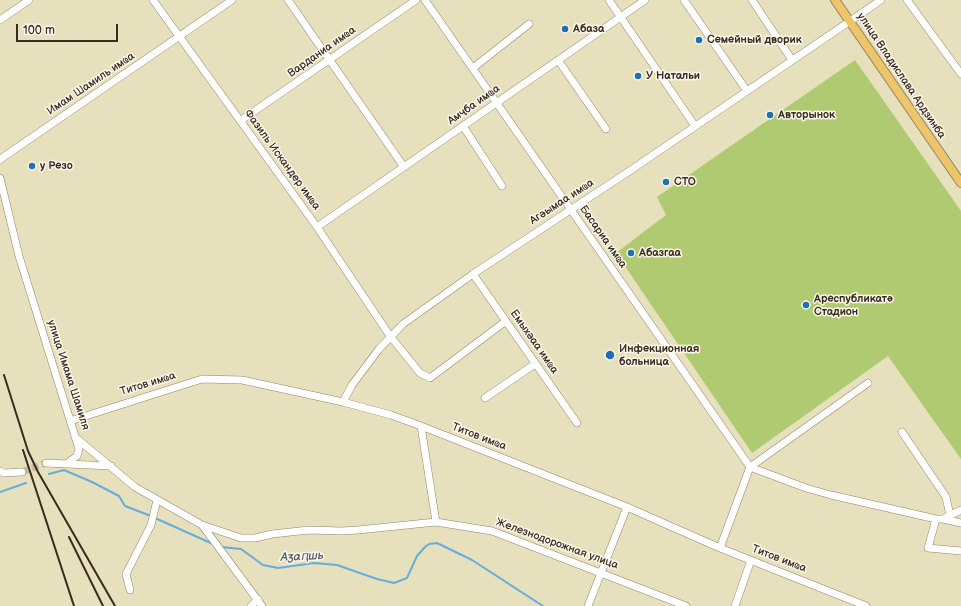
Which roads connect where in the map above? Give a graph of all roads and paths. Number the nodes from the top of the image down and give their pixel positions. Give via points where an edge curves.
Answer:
1 (29, 0) edge
2 (153, 0) edge
3 (232, 0) edge
4 (288, 0) edge
5 (416, 0) edge
6 (425, 0) edge
7 (609, 0) edge
8 (645, 0) edge
9 (684, 0) edge
10 (752, 0) edge
11 (835, 0) edge
12 (881, 0) edge
13 (907, 0) edge
14 (621, 17) junction
15 (0, 20) edge
16 (850, 21) junction
17 (529, 24) dead end
18 (180, 37) junction
19 (330, 60) junction
20 (558, 60) junction
21 (792, 60) junction
22 (473, 68) junction
23 (961, 74) edge
24 (747, 91) junction
25 (497, 102) junction
26 (240, 121) junction
27 (463, 126) junction
28 (695, 126) junction
29 (606, 129) dead end
30 (1, 159) edge
31 (404, 167) junction
32 (0, 178) edge
33 (961, 184) edge
34 (502, 186) dead end
35 (571, 209) junction
36 (317, 227) junction
37 (473, 274) junction
38 (506, 321) junction
39 (390, 336) junction
40 (535, 364) junction
41 (868, 383) dead end
42 (485, 398) dead end
43 (343, 402) junction
44 (70, 421) junction
45 (577, 423) dead end
46 (421, 426) junction
47 (902, 432) dead end
48 (75, 437) junction
49 (46, 463) tunnel mouth
50 (66, 464) junction
51 (111, 466) junction
52 (750, 467) junction
53 (0, 471) edge
54 (22, 472) tunnel mouth
55 (156, 504) junction
56 (627, 507) junction
57 (961, 510) edge
58 (946, 517) junction
59 (936, 519) junction
60 (436, 522) junction
61 (961, 523) edge
62 (202, 525) junction
63 (720, 548) junction
64 (961, 551) edge
65 (751, 560) junction
66 (600, 572) junction
67 (130, 590) dead end
68 (258, 600) junction
69 (251, 606) edge
70 (262, 606) edge
71 (588, 606) edge
72 (686, 606) edge
73 (735, 606) edge
74 (866, 606) edge

1 - 15 street
2 - 18 street, Фазиль Искандер имҩа
3 - 18 street, Имам Шамиль имҩа
4 - 19 street
5 - 19 street, Варданиа имҩа
6 - 22 street, Басариа имҩа
7 - 14 street
8 - 14 street, Амҷба имҩа
9 - 24 street
10 - 21 street
11 - 16 main road, улица Владислава Ардзинба
12 - 16 street, Агәымаа имҩа
13 - 23 street
14 - 20 street, Амҷба имҩа
14 - 28 street
16 - 21 street, Агәымаа имҩа
16 - 33 main road, улица Владислава Ардзинба
17 - 22 street
18 - 26 street, Фазиль Искандер имҩа
18 - 30 street, Имам Шамиль имҩа
19 - 26 street, Варданиа имҩа
19 - 31 street
20 - 25 street, Амҷба имҩа
20 - 29 street
21 - 24 street, Агәымаа имҩа
22 - 25 street, Басариа имҩа
24 - 28 street, Агәымаа имҩа
25 - 27 street, Амҷба имҩа
25 - 35 street, Басариа имҩа
26 - 36 street, Фазиль Искандер имҩа
27 - 31 street, Амҷба имҩа
27 - 34 street
28 - 35 street, Агәымаа имҩа
31 - 36 street, Амҷба имҩа
32 - 44 street, улица Имама Шамиля via 19,256
35 - 37 street, Агәымаа имҩа
35 - 52 street, Басариа имҩа
36 - 39 street, Фазиль Искандер имҩа
37 - 38 street, Емыхәаа имҩа
37 - 39 street, Агәымаа имҩа
38 - 39 street, Фазиль Искандер имҩа via 430,378 420,373
38 - 40 street, Емыхәаа имҩа
39 - 43 street, Агәымаа имҩа via 352,385
40 - 42 street
40 - 45 street, Емыхәаа имҩа
41 - 52 street
43 - 44 street, Титов имҩа via 242,380 202,379
43 - 46 street, Титов имҩа
44 - 48 street, улица Имама Шамиля
46 - 56 street, Титов имҩа
46 - 60 street
47 - 58 street via 946,497
48 - 50 street via 79,449 77,456
48 - 51 street, улица Имама Шамиля
49 - 50 street
50 - 51 street
51 - 55 street, улица Имама Шамиля
52 - 59 street via 831,495
52 - 63 street
53 - 54 street
55 - 62 street, улица Имама Шамиля
55 - 67 street via 151,525 126,574
56 - 63 street, Титов имҩа
56 - 66 street
57 - 58 street
58 - 59 street
58 - 61 street
59 - 64 street via 928,548
60 - 62 street, Железнодорожная улица via 342,531 309,530 255,538 241,538
60 - 66 street, Железнодорожная улица via 492,531
62 - 68 street, улица Имама Шамиля
63 - 65 street, Титов имҩа
65 - 73 street
65 - 74 street, Титов имҩа
66 - 71 street
66 - 72 street, Железнодорожная улица
68 - 69 street
68 - 70 street, улица Имама Шамиля

